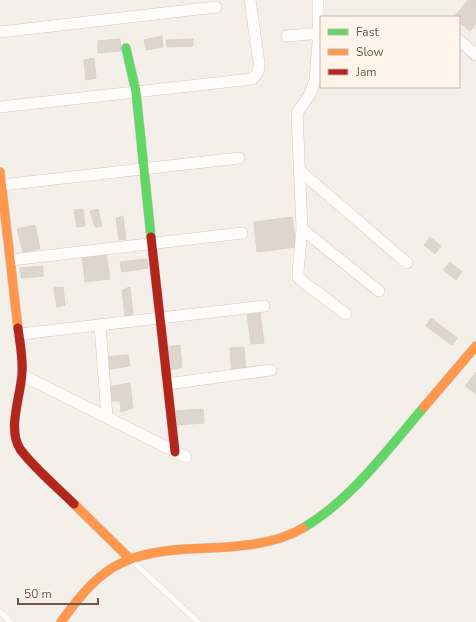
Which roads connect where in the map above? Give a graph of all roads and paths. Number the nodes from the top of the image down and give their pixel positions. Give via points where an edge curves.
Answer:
1 (250, 0) edge
2 (318, 0) edge
3 (216, 7) dead end
4 (0, 32) edge
5 (319, 33) edge
6 (286, 36) dead end
7 (460, 41) edge
8 (126, 48) dead end
9 (476, 55) edge
10 (136, 92) junction
11 (0, 107) edge
12 (239, 158) dead end
13 (144, 168) junction
14 (299, 170) junction
15 (0, 172) edge
16 (2, 185) junction
17 (302, 229) junction
18 (242, 233) dead end
19 (152, 243) junction
20 (11, 260) junction
21 (407, 263) dead end
22 (379, 291) dead end
23 (264, 306) dead end
24 (346, 314) dead end
25 (160, 318) junction
26 (100, 325) junction
27 (20, 334) junction
28 (476, 346) edge
29 (271, 370) dead end
30 (22, 375) junction
31 (167, 384) junction
32 (107, 417) junction
33 (175, 452) junction
34 (186, 457) dead end
35 (130, 559) junction
36 (0, 612) edge
37 (11, 622) edge
38 (61, 622) edge
39 (198, 622) edge

1 - 10 street via 259,63 257,76 247,80
2 - 5 street
3 - 4 street
5 - 6 street
5 - 14 street via 315,80 310,94 297,113
7 - 9 street
8 - 10 street
10 - 11 street
10 - 13 street
12 - 13 street
13 - 16 street
13 - 19 street
14 - 17 street
14 - 21 street
15 - 16 street
16 - 20 street
17 - 22 street
17 - 24 street via 298,276
18 - 19 street
19 - 20 street
19 - 25 street
20 - 27 street
23 - 25 street
25 - 26 street
25 - 31 street
26 - 27 street
26 - 32 street
27 - 30 street
28 - 35 street via 373,465 341,500 319,519 297,532 251,545 165,551
29 - 31 street
30 - 32 street
30 - 35 street via 14,428 20,448
31 - 33 street
32 - 33 street
33 - 34 street
35 - 38 street via 117,565 91,586 75,602
35 - 39 lane
36 - 37 lane

